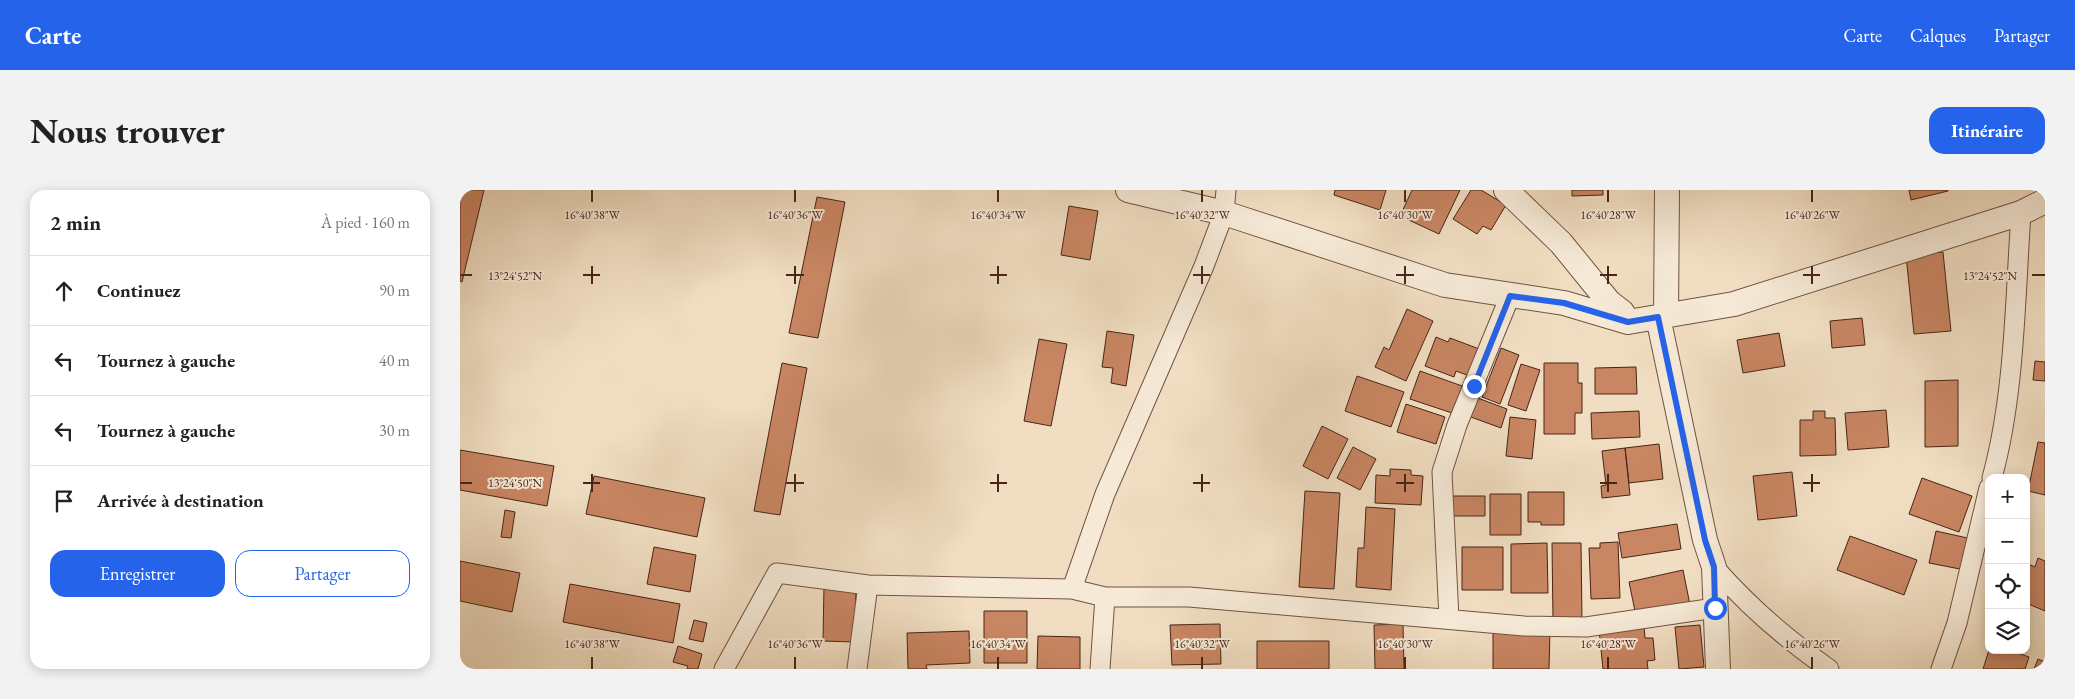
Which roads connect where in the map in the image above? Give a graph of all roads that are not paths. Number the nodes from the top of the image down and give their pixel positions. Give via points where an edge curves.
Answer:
1 (1128, 190) edge
2 (1506, 190) edge
3 (1666, 190) edge
4 (1225, 201) edge
5 (2045, 201) edge
6 (2021, 213) junction
7 (1510, 296) junction
8 (1662, 316) junction
9 (1628, 322) junction
10 (1993, 474) edge
11 (1985, 505) edge
12 (1714, 567) junction
13 (868, 584) junction
14 (1072, 589) junction
15 (1104, 597) junction
16 (1715, 608) junction
17 (1448, 619) junction
18 (724, 669) edge
19 (857, 669) edge
20 (1100, 669) edge
21 (1718, 669) edge
22 (1829, 669) edge
23 (1941, 669) edge

1 - 4 street
2 - 9 street via 1561,243
3 - 8 street
4 - 7 street via 1445,285
4 - 14 street via 1204,266 1104,494
5 - 6 street
6 - 8 street via 1734,304
6 - 10 street via 2012,349 2000,448
7 - 9 street via 1564,303
7 - 17 street via 1457,425 1442,472
8 - 9 street
8 - 12 street via 1705,540
11 - 23 street via 1957,623
12 - 16 street
12 - 22 street via 1743,601
13 - 14 street
13 - 18 street via 777,572
13 - 19 street
14 - 15 street
15 - 17 street via 1189,597
15 - 20 street
16 - 17 street via 1586,627 1524,626
16 - 21 street

